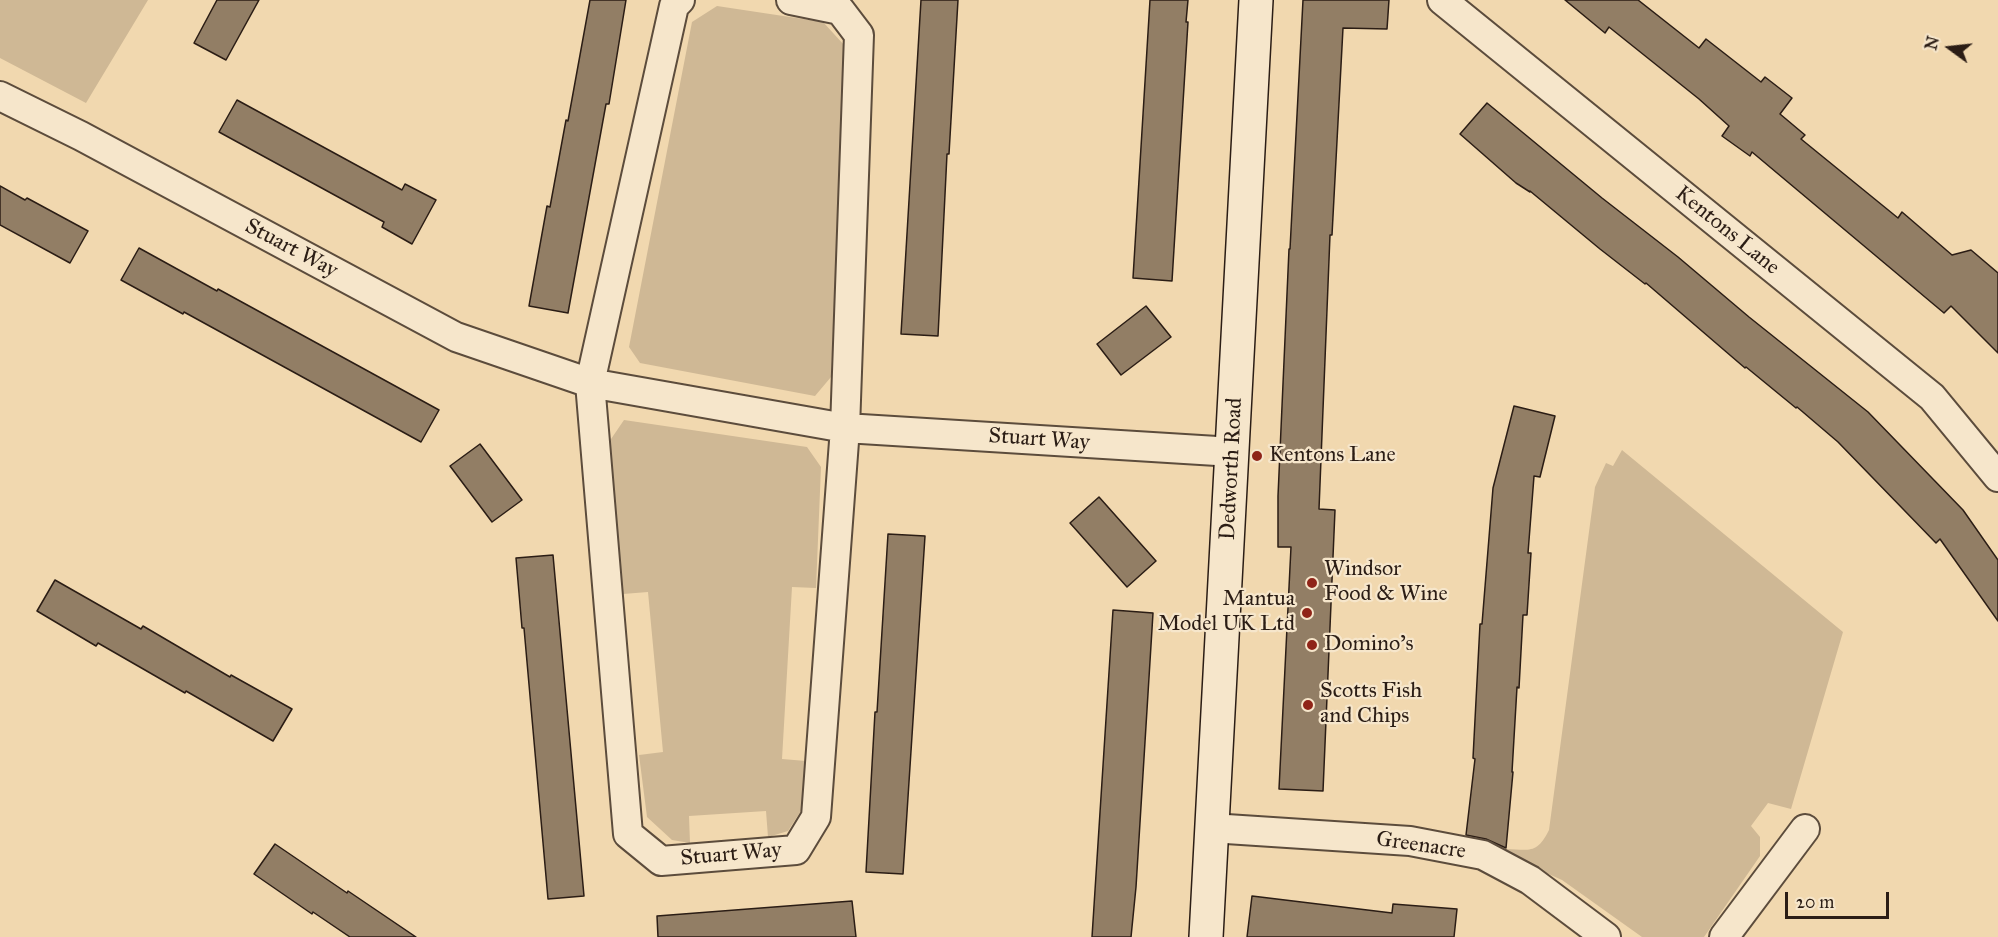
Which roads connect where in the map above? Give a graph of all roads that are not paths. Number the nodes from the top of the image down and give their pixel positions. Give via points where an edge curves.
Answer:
1 (680, 0) edge
2 (791, 0) edge
3 (1256, 0) edge
4 (1442, 0) edge
5 (0, 96) edge
6 (590, 383) junction
7 (845, 428) junction
8 (1233, 452) junction
9 (1998, 477) edge
10 (1211, 828) junction
11 (1805, 829) dead end
12 (1206, 937) edge
13 (1606, 937) edge
14 (1724, 937) edge

1 - 6 street via 674,6
2 - 7 street via 840,10 859,35
3 - 8 main road, Dedworth Road
4 - 9 street, Kentons Lane via 1932,397
5 - 6 street, Stuart Way via 456,337
6 - 7 street, Stuart Way
6 - 7 street, Stuart Way via 628,834 660,861 796,850 816,817
7 - 8 street, Stuart Way
8 - 10 main road, Dedworth Road
10 - 12 main road, Dedworth Road
10 - 13 street, Greenacre via 1410,841 1483,855 1530,880
11 - 14 street

